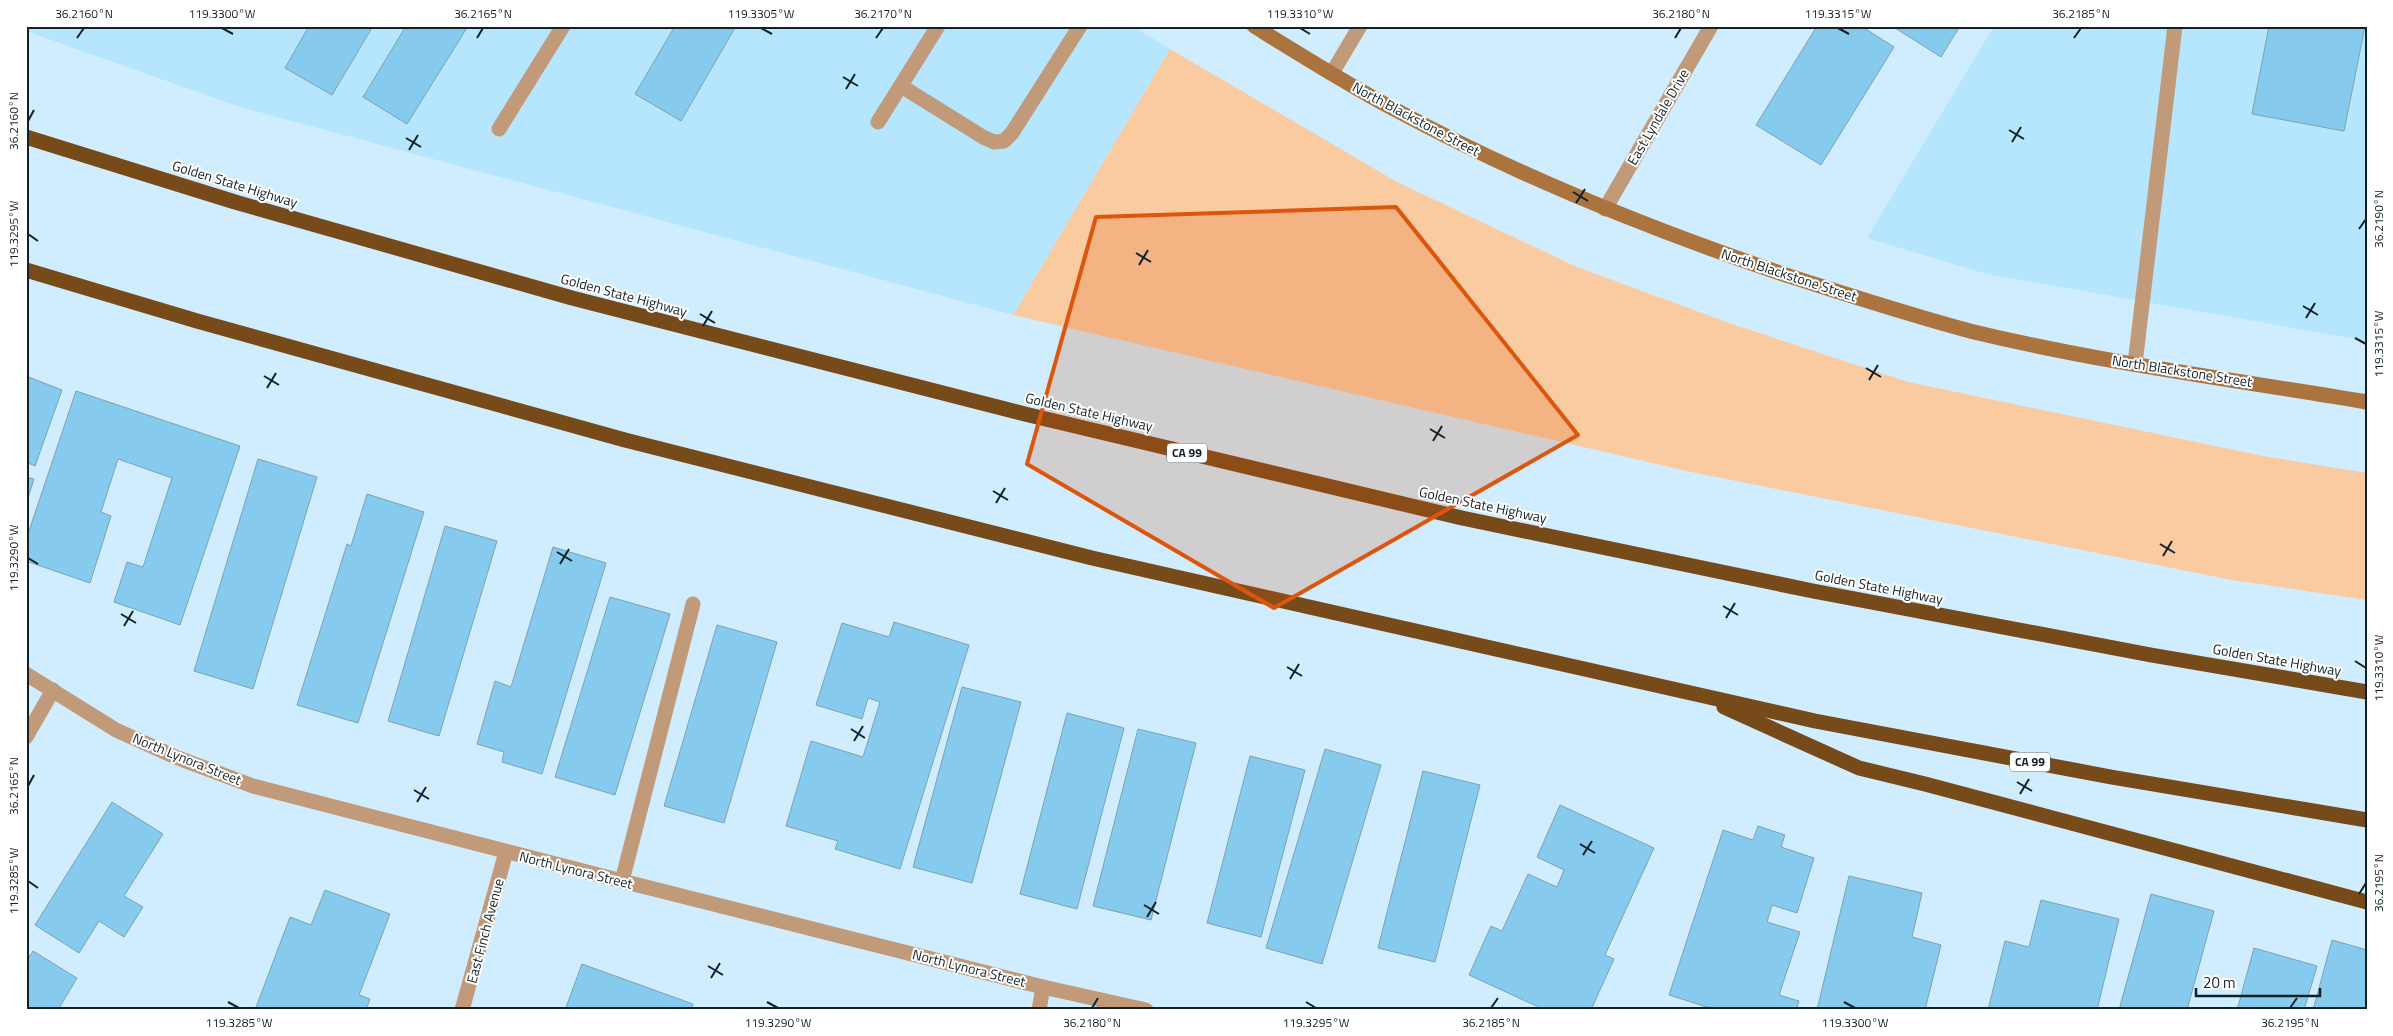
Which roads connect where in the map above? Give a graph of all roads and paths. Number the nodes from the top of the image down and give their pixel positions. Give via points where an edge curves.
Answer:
1 (563, 26) edge
2 (938, 26) edge
3 (1080, 26) edge
4 (1254, 26) edge
5 (1360, 26) edge
6 (1712, 26) edge
7 (2175, 26) edge
8 (1332, 73) junction
9 (901, 86) junction
10 (878, 122) dead end
11 (499, 129) dead end
12 (26, 137) edge
13 (1604, 209) junction
14 (26, 270) edge
15 (2135, 364) junction
16 (2367, 402) edge
17 (693, 604) dead end
18 (26, 674) edge
19 (53, 690) junction
20 (2367, 692) edge
21 (1695, 694) junction
22 (26, 737) edge
23 (2367, 820) edge
24 (506, 852) junction
25 (622, 881) junction
26 (2367, 902) edge
27 (1043, 987) junction
28 (462, 1010) edge
29 (1039, 1010) edge
30 (1146, 1010) edge

1 - 11 street
2 - 9 street
3 - 9 street via 1004,141 994,142 983,137
4 - 8 main road, North Blackstone Street
5 - 8 street
6 - 13 street, East Lyndale Drive
7 - 15 street
8 - 13 main road, North Blackstone Street via 1446,137
9 - 10 street
12 - 20 highway, Golden State Highway / CA 99 via 235,202 572,298 1028,415 1462,518 1833,595 2151,656
13 - 15 main road, North Blackstone Street via 1737,258 1910,314 2061,352
14 - 21 highway, CA 99 via 634,443 1092,558
15 - 16 main road, North Blackstone Street
17 - 25 street
18 - 19 street, North Lynora Street
19 - 22 street
19 - 24 street, North Lynora Street via 116,730 253,786
21 - 23 highway, CA 99 via 1816,721 2111,777
21 - 26 highway via 1859,768
24 - 25 street, North Lynora Street
24 - 28 street, East Finch Avenue
25 - 27 street, North Lynora Street
27 - 29 street
27 - 30 street, North Lynora Street

